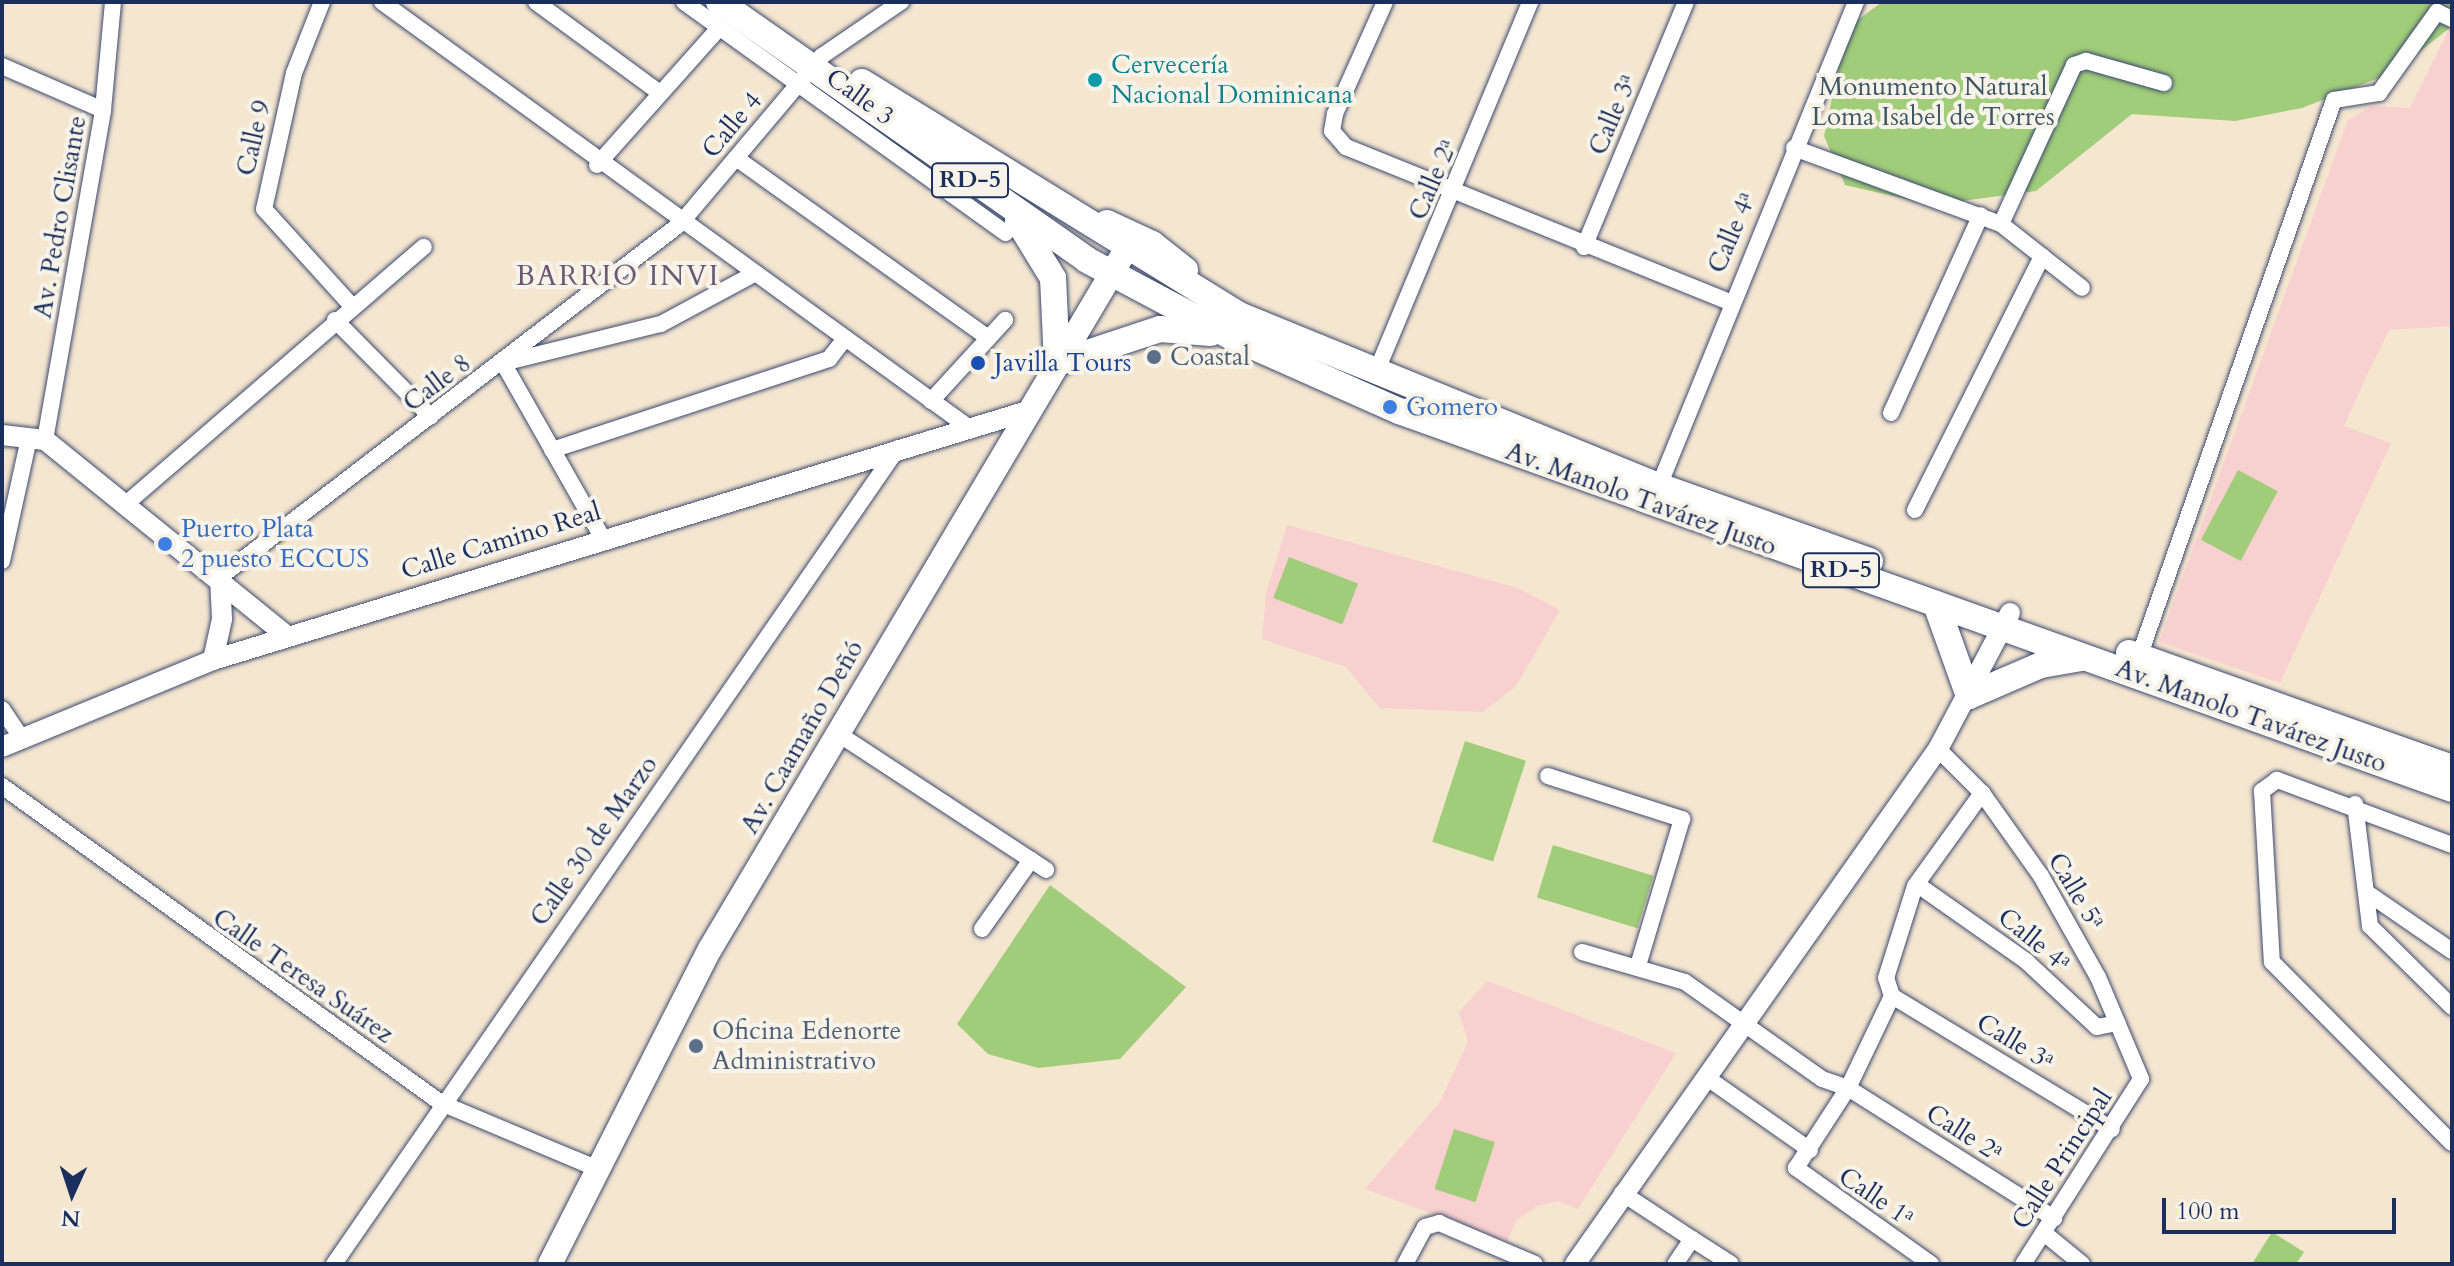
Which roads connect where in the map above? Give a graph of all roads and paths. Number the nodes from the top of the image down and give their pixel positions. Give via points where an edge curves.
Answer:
1 (113, 2) edge
2 (322, 2) edge
3 (382, 2) edge
4 (536, 2) edge
5 (684, 2) edge
6 (743, 2) edge
7 (901, 2) edge
8 (1385, 2) edge
9 (1530, 2) edge
10 (1686, 2) edge
11 (1856, 2) edge
12 (2444, 11) edge
13 (719, 15) edge
14 (2, 66) edge
15 (812, 69) junction
16 (2164, 83) dead end
17 (660, 93) junction
18 (103, 110) junction
19 (1794, 148) junction
20 (736, 158) junction
21 (597, 165) junction
22 (1455, 191) junction
23 (1000, 202) junction
24 (1051, 204) junction
25 (1981, 215) junction
26 (680, 224) junction
27 (2001, 224) junction
28 (1006, 233) dead end
29 (424, 247) dead end
30 (1584, 247) junction
31 (1125, 251) junction
32 (2042, 256) junction
33 (752, 275) junction
34 (1111, 275) junction
35 (2082, 288) dead end
36 (1216, 302) junction
37 (1729, 302) junction
38 (351, 305) junction
39 (335, 320) junction
40 (1005, 320) dead end
41 (988, 338) junction
42 (1234, 338) junction
43 (844, 340) junction
44 (503, 363) junction
45 (1057, 363) junction
46 (1375, 375) junction
47 (931, 401) junction
48 (1024, 412) junction
49 (1891, 413) dead end
50 (431, 417) junction
51 (968, 427) junction
52 (2, 435) edge
53 (37, 439) junction
54 (898, 448) junction
55 (552, 450) junction
56 (1659, 486) junction
57 (127, 503) junction
58 (1915, 510) dead end
59 (602, 537) junction
60 (2, 561) edge
61 (220, 577) junction
62 (1936, 604) junction
63 (2006, 621) junction
64 (287, 636) junction
65 (2085, 657) junction
66 (2139, 657) junction
67 (213, 660) junction
68 (1969, 696) junction
69 (2, 709) edge
70 (837, 733) junction
71 (11, 741) edge
72 (1938, 749) junction
73 (2452, 768) edge
74 (1548, 776) dead end
75 (2, 786) edge
76 (2452, 789) edge
77 (1982, 793) junction
78 (2355, 804) junction
79 (2452, 845) edge
80 (1031, 860) junction
81 (1046, 870) dead end
82 (1918, 885) junction
83 (2366, 892) junction
84 (982, 929) dead end
85 (2452, 951) edge
86 (1582, 952) dead end
87 (1638, 966) junction
88 (1892, 996) junction
89 (2452, 1007) edge
90 (2118, 1023) junction
91 (1744, 1026) junction
92 (1706, 1077) junction
93 (2141, 1079) joint
94 (1848, 1088) junction
95 (441, 1103) junction
96 (2112, 1129) junction
97 (2452, 1143) edge
98 (1810, 1150) junction
99 (598, 1169) junction
100 (1622, 1193) junction
101 (2054, 1218) junction
102 (2044, 1233) junction
103 (1692, 1239) junction
104 (334, 1264) edge
105 (550, 1264) edge
106 (1405, 1264) edge
107 (1535, 1264) edge
108 (1575, 1264) edge
109 (1675, 1264) edge
110 (1731, 1264) edge
111 (1931, 1264) edge
112 (2023, 1264) edge
113 (2082, 1264) edge

1 - 18 street, Av. Pedro Clisante
2 - 38 street, Calle 9 via 294,73 264,209
3 - 21 street
4 - 17 street
5 - 13 street
6 - 15 main road, Av. Manolo Tavárez Justo / RD-5
7 - 15 street, Calle 4
8 - 22 street via 1332,131 1346,147
9 - 22 street, Calle 2ª
10 - 30 street, Calle 3ª
11 - 19 street, Calle 4ª
12 - 66 street via 2379,93 2334,100
13 - 15 main road, Av. Manolo Tavárez Justo / RD-5
13 - 17 street
14 - 18 street
15 - 20 street, Calle 4
15 - 23 main road, Av. Manolo Tavárez Justo / RD-5
15 - 24 main road, Av. Manolo Tavárez Justo / RD-5
15 - 28 street, Calle 3
16 - 27 street via 2086,61 2074,65
17 - 21 street
18 - 53 street, Av. Pedro Clisante
19 - 25 street
19 - 37 street, Calle 4ª
20 - 26 street, Calle 4
20 - 41 street
21 - 26 street
22 - 30 street
22 - 46 street, Calle 2ª
23 - 34 main road, Av. Manolo Tavárez Justo / RD-5
23 - 45 main road via 1038,244 1053,278
24 - 31 main road, Av. Manolo Tavárez Justo / RD-5
24 - 36 main road via 1152,244
25 - 27 street
25 - 49 street
26 - 33 street
26 - 44 street, Calle 8
27 - 32 street
29 - 38 street
30 - 37 street
31 - 34 main road, Av. Caamaño Deñó
31 - 36 main road, Av. Manolo Tavárez Justo / RD-5
32 - 35 street
32 - 58 street
33 - 43 street
33 - 44 street via 661,324
34 - 42 main road, Av. Manolo Tavárez Justo / RD-5
34 - 45 main road, Av. Caamaño Deñó
36 - 46 main road, Av. Manolo Tavárez Justo / RD-5
37 - 56 street, Calle 4ª
38 - 39 street
39 - 50 street
39 - 57 street
40 - 41 street
41 - 47 street
42 - 45 main road via 1160,329
42 - 62 main road, Av. Manolo Tavárez Justo / RD-5 via 1399,411
43 - 47 street
43 - 55 street via 829,359
44 - 50 street, Calle 8
44 - 55 street
45 - 48 main road, Av. Caamaño Deñó
46 - 56 main road, Av. Manolo Tavárez Justo / RD-5
47 - 51 street
48 - 51 street, Calle Camino Real
48 - 70 main road, Av. Caamaño Deñó
50 - 61 street, Calle 8
51 - 54 street, Calle Camino Real
52 - 53 street
53 - 57 street
53 - 60 street, Av. Pedro Clisante
54 - 59 street, Calle Camino Real
54 - 95 street, Calle 30 de Marzo
55 - 59 street
56 - 63 main road, Av. Manolo Tavárez Justo / RD-5
57 - 61 street
59 - 64 street, Calle Camino Real
61 - 64 street
61 - 67 street via 222,619
62 - 63 main road, Av. Manolo Tavárez Justo / RD-5
62 - 68 main road
63 - 65 main road, Av. Manolo Tavárez Justo / RD-5
63 - 66 main road, Av. Manolo Tavárez Justo / RD-5
63 - 68 street
64 - 67 street, Calle Camino Real
65 - 68 main road via 2041,665
65 - 76 main road, Av. Manolo Tavárez Justo / RD-5
66 - 73 main road, Av. Manolo Tavárez Justo / RD-5
67 - 71 street, Calle Camino Real
68 - 72 street
69 - 71 street
70 - 80 street
70 - 99 main road, Av. Caamaño Deñó via 710,949
72 - 77 street, Calle 5ª
72 - 91 street
74 - 87 street via 1682,819
75 - 95 street, Calle Teresa Suárez
77 - 82 street via 1944,837
77 - 90 street, Calle 5ª via 2041,876
78 - 79 street
78 - 83 street
78 - 97 street via 2277,780 2262,791 2272,962
80 - 81 street
80 - 84 street
82 - 88 street via 1886,978
82 - 90 street, Calle 4ª via 2026,961 2097,1027
83 - 85 street
83 - 89 street via 2370,926
86 - 87 street, Calle 2ª
87 - 91 street, Calle 2ª via 1685,982
88 - 94 street
88 - 96 street, Calle 3ª
90 - 93 street, Calle 5ª
91 - 92 street
91 - 94 street, Calle 2ª via 1822,1079
92 - 98 street
92 - 100 street
93 - 96 street, Calle Principal
94 - 98 street
94 - 101 street, Calle 2ª
95 - 99 street, Calle Teresa Suárez
95 - 104 street, Calle 30 de Marzo
96 - 101 street, Calle Principal
98 - 111 street, Calle 1ª via 1796,1168
99 - 105 main road, Av. Caamaño Deñó
100 - 103 street
100 - 108 street
101 - 102 street, Calle Principal
102 - 112 street, Calle Principal
102 - 113 street
103 - 109 street
103 - 110 street
106 - 107 street via 1425,1227 1439,1223

